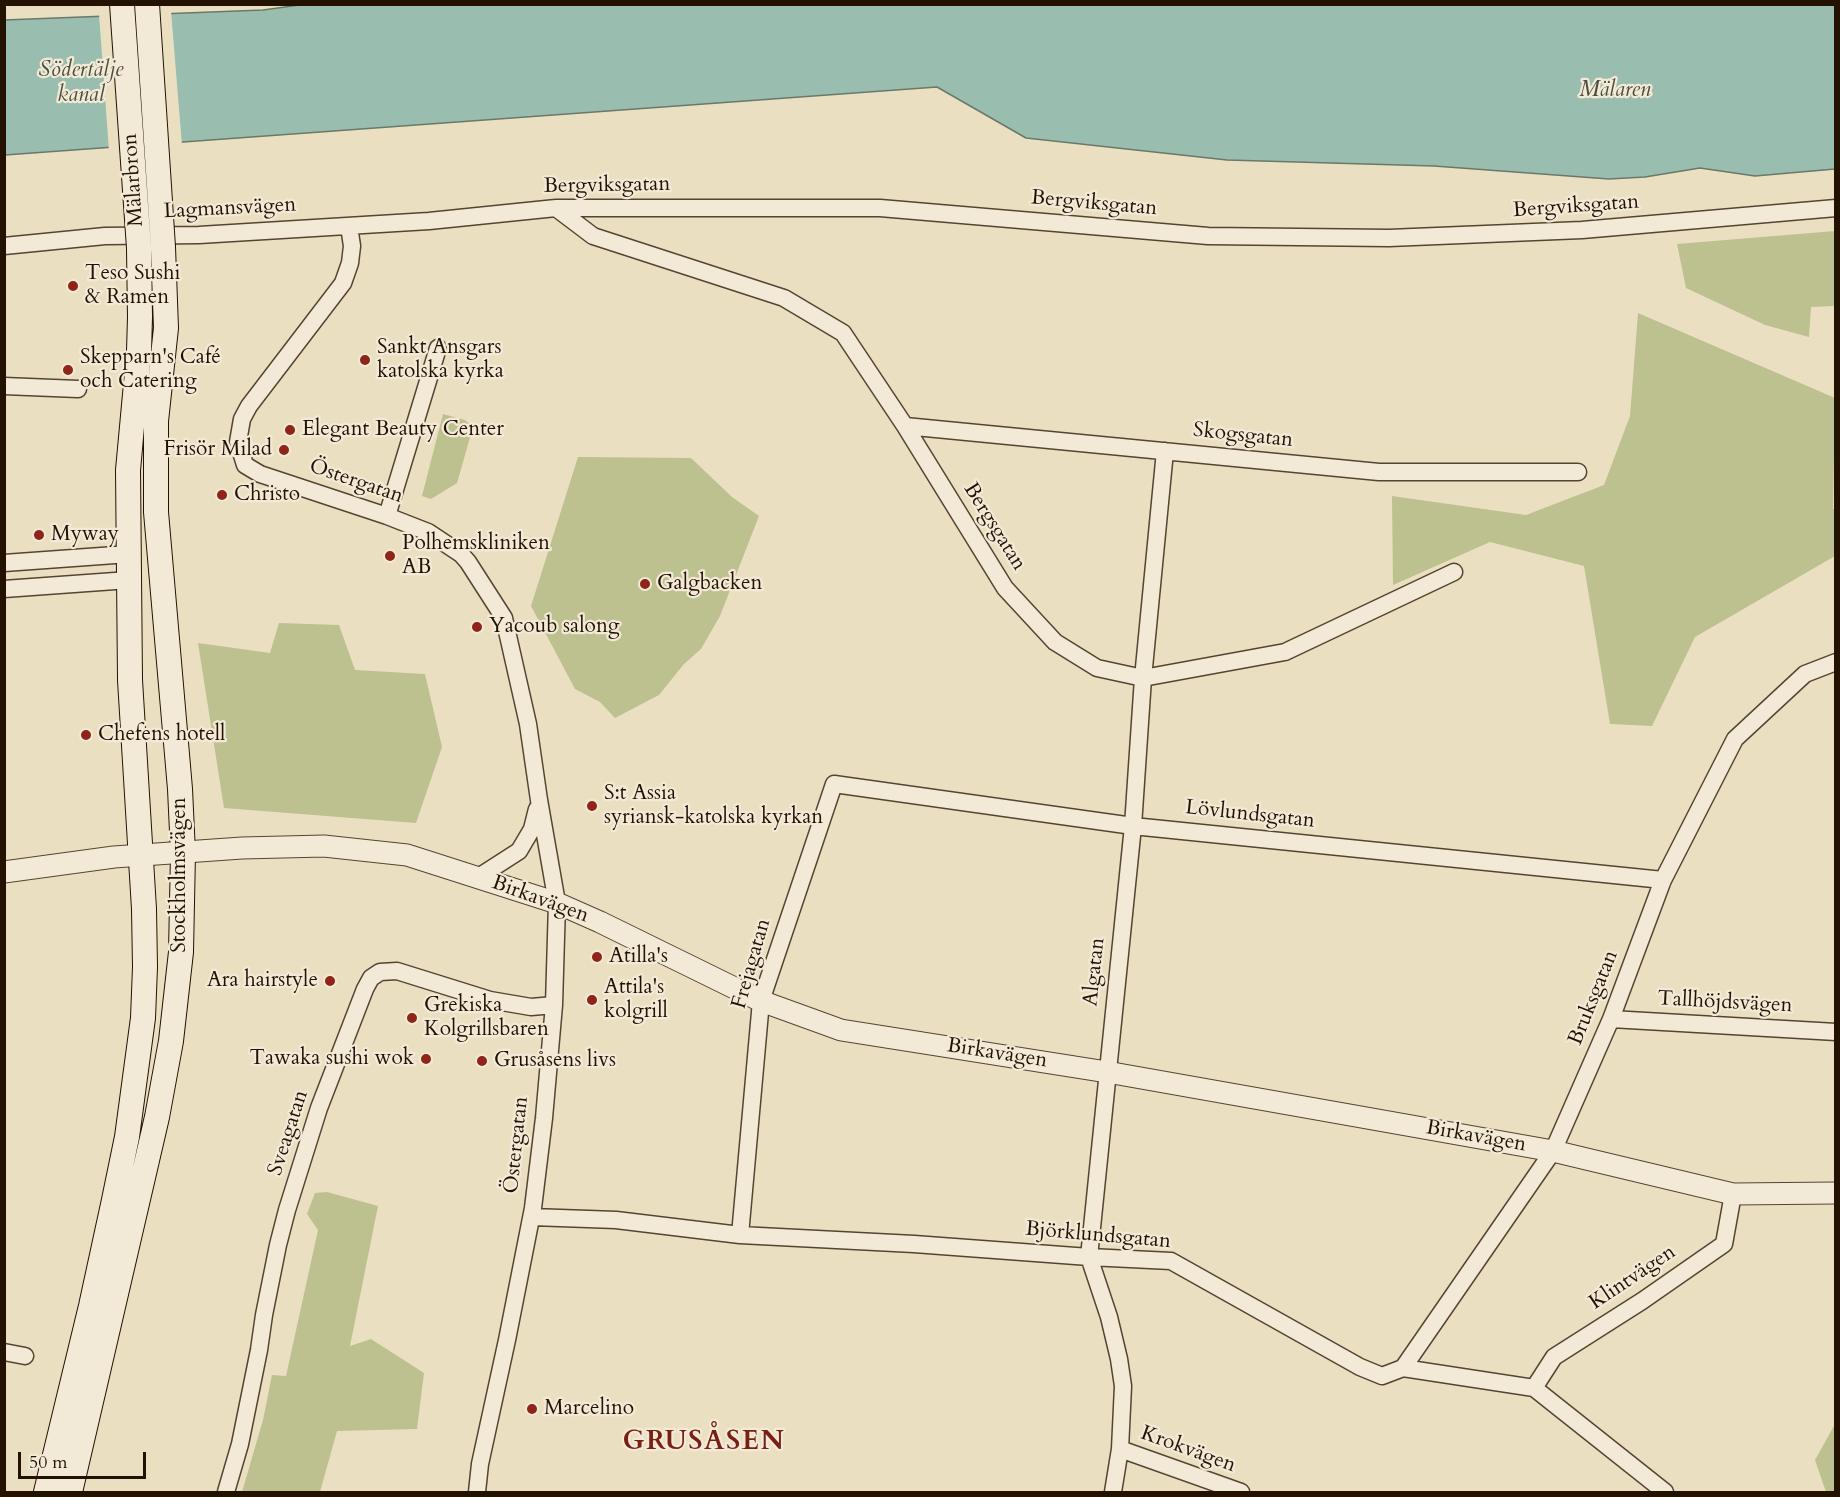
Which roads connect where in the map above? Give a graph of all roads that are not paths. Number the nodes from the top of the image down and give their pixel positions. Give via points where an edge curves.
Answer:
1 (122, 4) edge
2 (147, 4) edge
3 (556, 208) junction
4 (1836, 208) edge
5 (349, 226) junction
6 (4, 246) edge
7 (163, 247) joint
8 (139, 248) joint
9 (438, 348) dead end
10 (4, 386) edge
11 (78, 389) dead end
12 (905, 426) junction
13 (1165, 451) junction
14 (1578, 472) dead end
15 (387, 516) junction
16 (129, 554) junction
17 (30, 561) junction
18 (4, 563) edge
19 (1455, 572) dead end
20 (129, 580) junction
21 (32, 587) junction
22 (4, 589) edge
23 (1836, 662) edge
24 (1143, 678) junction
25 (834, 784) joint
26 (538, 800) junction
27 (1132, 826) junction
28 (183, 853) junction
29 (142, 856) junction
30 (4, 872) edge
31 (477, 878) junction
32 (1663, 880) junction
33 (557, 903) junction
34 (761, 1001) junction
35 (554, 1005) junction
36 (1611, 1019) junction
37 (1836, 1032) edge
38 (1107, 1072) junction
39 (1553, 1151) junction
40 (1836, 1193) edge
41 (1733, 1194) junction
42 (532, 1217) junction
43 (740, 1235) junction
44 (1089, 1257) junction
45 (4, 1352) edge
46 (25, 1356) dead end
47 (1403, 1368) junction
48 (1534, 1388) junction
49 (1120, 1449) junction
50 (46, 1492) edge
51 (70, 1492) edge
52 (226, 1492) edge
53 (477, 1492) edge
54 (1113, 1492) edge
55 (1241, 1492) edge
56 (1665, 1492) edge

1 - 8 main road, Mälarbron, bridge
2 - 7 main road, Mälarbron, bridge
3 - 4 street, Bergviksgatan via 880,208 1208,236 1389,238 1582,230
3 - 5 street, Bergviksgatan
3 - 12 street, Bergsgatan via 593,236 784,298 843,333
5 - 6 street, Lagmansvägen via 105,236
5 - 15 street, Östergatan via 352,246 343,283 249,406 238,442 245,465 260,474
7 - 28 main road, Stockholmsvägen via 166,328 156,421 156,512
8 - 16 main road, Stockholmsvägen via 140,317 128,470
9 - 15 street
10 - 11 street
12 - 13 street, Skogsgatan
12 - 24 street, Bergsgatan via 1005,588 1055,642 1097,668
13 - 14 street, Skogsgatan via 1379,472
13 - 24 street, Algatan
15 - 26 street, Östergatan via 428,532 461,554 504,618 528,724
16 - 17 street
16 - 20 main road, Stockholmsvägen
17 - 18 street
17 - 21 street
19 - 24 street, Bergsgatan via 1285,652
20 - 21 street
20 - 29 main road, Stockholmsvägen via 130,680
21 - 22 street
23 - 32 street, Bruksgatan via 1805,674 1735,739
24 - 27 street, Algatan
25 - 27 street, Lövlundsgatan
25 - 34 street, Frejagatan
26 - 31 street, Östergatan via 532,830 519,851
26 - 33 street, Östergatan
27 - 32 street, Lövlundsgatan
27 - 38 street, Algatan
28 - 29 street, Birkavägen
28 - 31 street, Birkavägen via 324,846 407,855
28 - 51 main road, Stockholmsvägen via 181,952 158,1117
29 - 30 street, Birkavägen
29 - 50 main road, Stockholmsvägen via 145,967 134,1091 109,1224
31 - 33 street, Birkavägen
32 - 36 street, Bruksgatan
33 - 34 street, Birkavägen
33 - 35 street, Östergatan
34 - 38 street, Birkavägen via 841,1030
34 - 43 street, Frejagatan
35 - 42 street, Östergatan
35 - 52 street, Sveagatan via 531,1007 490,1000 397,970 380,972 371,978 319,1108 278,1245 240,1444
36 - 37 street, Tallhöjdsvägen
36 - 39 street, Bruksgatan
38 - 39 street, Birkavägen
38 - 44 street, Algatan
39 - 41 street, Birkavägen
39 - 47 street, Bruksgatan
40 - 41 street, Birkavägen
41 - 48 street, Klintvägen via 1724,1244 1554,1357
42 - 43 street, Björklundsgatan via 616,1220
42 - 53 street, Östergatan
43 - 44 street, Björklundsgatan
44 - 47 street, Björklundsgatan via 1171,1261 1360,1367 1382,1376
44 - 49 street, Algatan via 1119,1359 1123,1386
45 - 46 street
47 - 48 street, Björklundsgatan
48 - 56 street, Björklundsgatan
49 - 54 street, Algatan
49 - 55 street, Krokvägen

